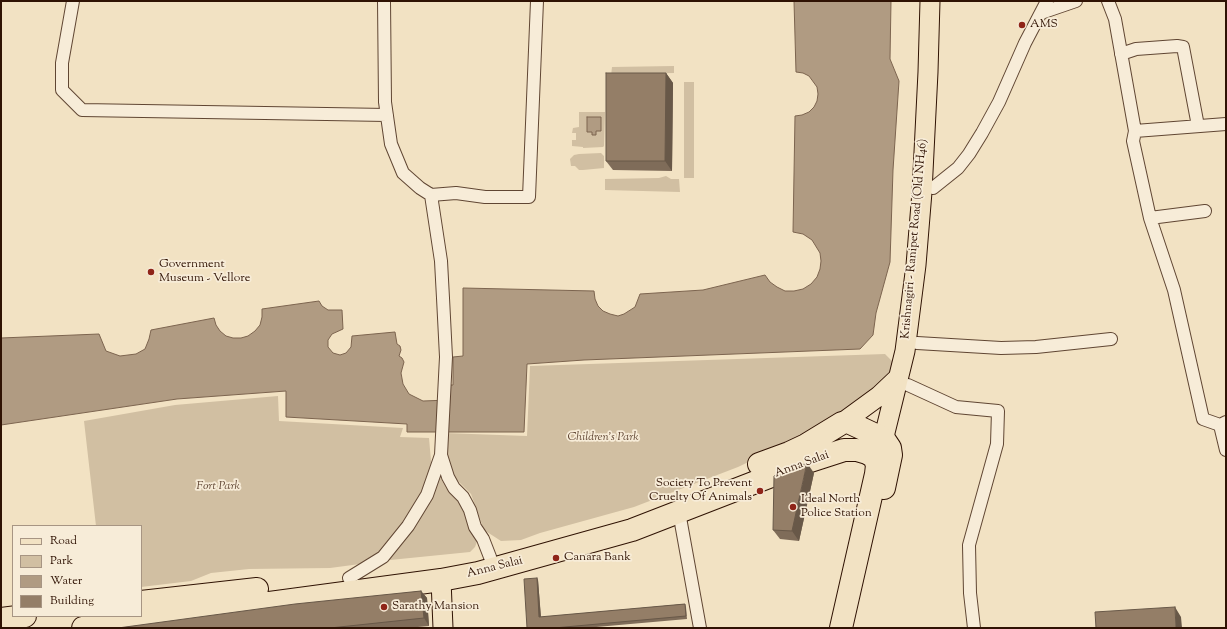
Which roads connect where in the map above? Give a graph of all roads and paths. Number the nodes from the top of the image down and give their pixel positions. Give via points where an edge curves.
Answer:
1 (73, 1) edge
2 (384, 1) edge
3 (536, 1) edge
4 (930, 1) edge
5 (943, 1) edge
6 (1047, 1) edge
7 (1076, 1) edge
8 (1108, 1) edge
9 (1041, 13) junction
10 (1121, 54) junction
11 (387, 115) junction
12 (1226, 124) edge
13 (1198, 126) junction
14 (1135, 131) junction
15 (933, 188) junction
16 (431, 195) junction
17 (1205, 211) dead end
18 (1150, 218) junction
19 (1111, 339) dead end
20 (917, 343) junction
21 (903, 381) junction
22 (842, 423) junction
23 (1223, 424) edge
24 (882, 433) junction
25 (844, 450) junction
26 (1226, 450) edge
27 (441, 455) junction
28 (883, 469) junction
29 (679, 512) junction
30 (490, 557) junction
31 (349, 578) junction
32 (440, 580) junction
33 (142, 602) edge
34 (17, 617) edge
35 (80, 617) edge
36 (1, 619) edge
37 (82, 628) edge
38 (443, 628) edge
39 (700, 628) edge
40 (841, 628) edge
41 (850, 628) edge
42 (974, 628) edge

1 - 11 street via 62,63 62,90 82,110
2 - 11 street
3 - 16 street via 529,197 485,197 456,193
4 - 21 main road, Krishnagiri - Ranipet Road (Old NH46) via 922,185
5 - 15 main road, Krishnagiri - Ranipet Road (Old NH46) via 942,58
6 - 9 street
7 - 9 street
8 - 10 street via 1115,19
9 - 15 street via 982,133 958,168
10 - 13 street via 1136,49 1183,47
10 - 14 street
11 - 16 street via 391,144 403,173
12 - 13 street
13 - 14 street
14 - 18 street via 1133,141
15 - 20 main road, Krishnagiri - Ranipet Road (Old NH46)
16 - 27 street via 441,261 446,358
17 - 18 street
18 - 23 street via 1174,290 1203,419
19 - 20 street via 1001,348
20 - 21 main road, Krishnagiri - Ranipet Road (Old NH46)
21 - 22 main road
21 - 24 main road via 895,416
21 - 28 main road, Krishnagiri - Ranipet Road (Old NH46)
21 - 42 street via 956,407 998,412 997,444 969,545
22 - 24 highway
22 - 30 highway, Anna Salai via 788,453 635,515
23 - 26 street
24 - 25 main road
24 - 28 highway via 891,455
25 - 28 highway, Anna Salai via 867,453 874,457 877,465
25 - 29 highway, Anna Salai
27 - 30 street via 448,477 470,510
27 - 31 street via 427,494 408,526 383,557
28 - 40 highway
28 - 41 highway
29 - 32 highway, Anna Salai via 632,530 478,573
29 - 39 street
30 - 31 highway, Anna Salai
31 - 33 highway, Anna Salai
32 - 37 highway, Anna Salai
32 - 38 main road
34 - 36 highway
35 - 37 main road

